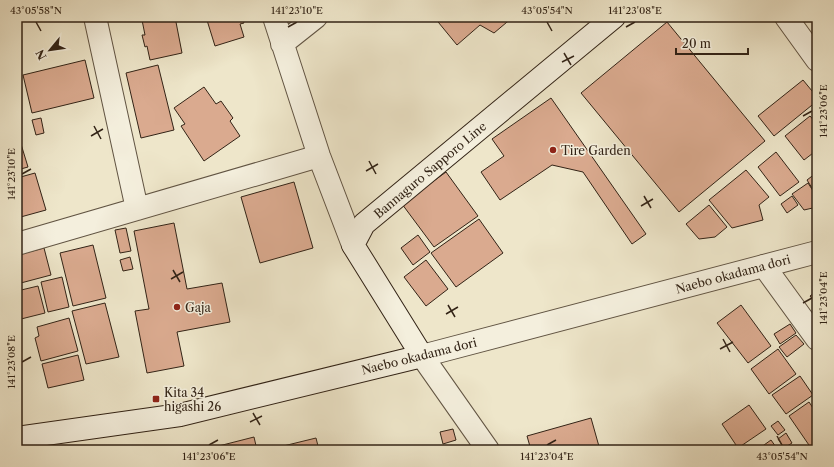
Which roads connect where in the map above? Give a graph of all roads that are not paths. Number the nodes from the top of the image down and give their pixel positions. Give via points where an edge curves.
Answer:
1 (95, 17) edge
2 (274, 17) edge
3 (316, 17) edge
4 (614, 17) edge
5 (786, 17) edge
6 (282, 44) junction
7 (817, 60) edge
8 (319, 156) junction
9 (138, 209) junction
10 (17, 244) edge
11 (353, 245) junction
12 (817, 252) edge
13 (764, 266) junction
14 (817, 340) edge
15 (422, 356) junction
16 (17, 437) edge
17 (23, 450) edge
18 (488, 450) edge

1 - 9 street
2 - 6 street
3 - 6 street
4 - 11 street, Bannaguro Sapporo Line via 364,224
5 - 7 street
6 - 8 street
8 - 9 street
8 - 11 street
9 - 10 street
11 - 15 street
12 - 13 street, Naebo okadama dori
13 - 14 street
13 - 15 street, Naebo okadama dori
15 - 16 street, Naebo okadama dori via 180,415
15 - 18 street
16 - 17 street

